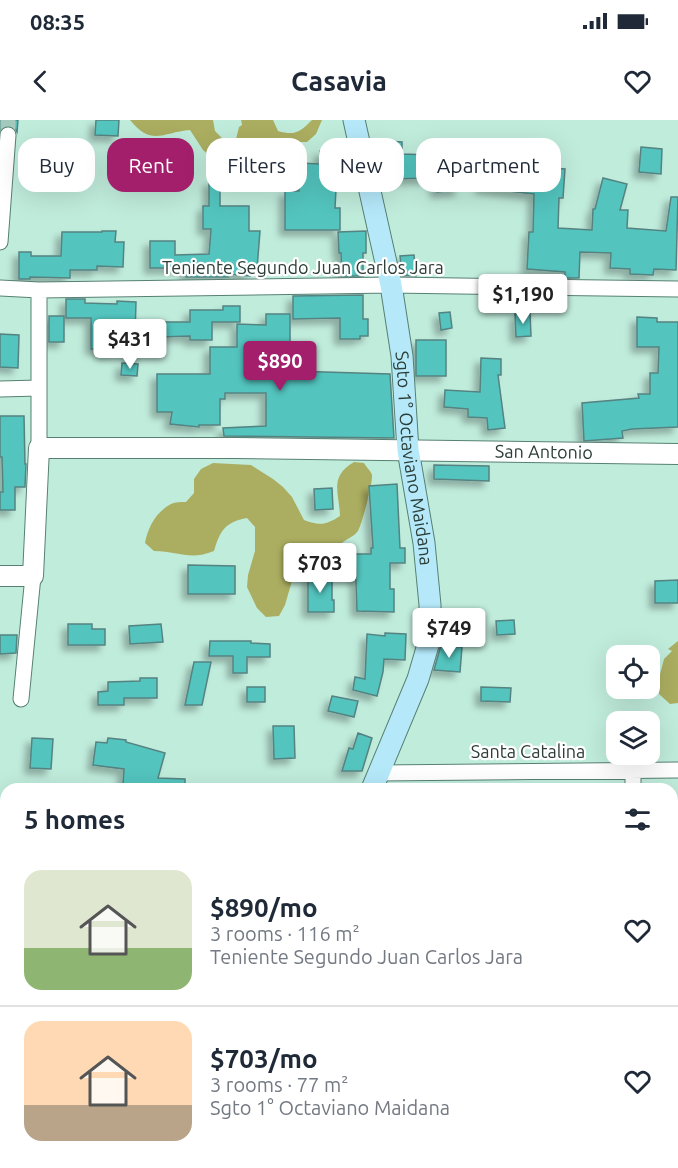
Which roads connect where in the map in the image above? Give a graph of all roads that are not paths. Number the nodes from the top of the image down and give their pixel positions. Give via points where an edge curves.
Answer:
1 (354, 120) edge
2 (8, 135) tunnel mouth
3 (0, 242) edge
4 (391, 285) junction
5 (0, 288) edge
6 (678, 289) edge
7 (39, 290) junction
8 (0, 388) edge
9 (39, 388) junction
10 (39, 448) junction
11 (408, 450) junction
12 (678, 454) edge
13 (0, 576) edge
14 (33, 576) junction
15 (21, 699) dead end
16 (678, 770) edge
17 (633, 771) junction
18 (376, 781) edge
19 (633, 783) edge

1 - 4 main road, Sgto 1° Octaviano Maidana
2 - 3 street
4 - 6 street, Teniente Segundo Juan Carlos Jara
4 - 7 street, Teniente Segundo Juan Carlos Jara
4 - 11 main road, Sgto 1° Octaviano Maidana via 402,356
5 - 7 street, Teniente Segundo Juan Carlos Jara
7 - 9 street
8 - 9 street
9 - 10 street
10 - 11 street, San Antonio
10 - 14 street
11 - 12 street, San Antonio
11 - 18 main road, Sgto 1° Octaviano Maidana via 424,543 430,638 418,679
13 - 14 street
14 - 15 street
16 - 17 street, Santa Catalina
17 - 18 street, Santa Catalina
17 - 19 street

